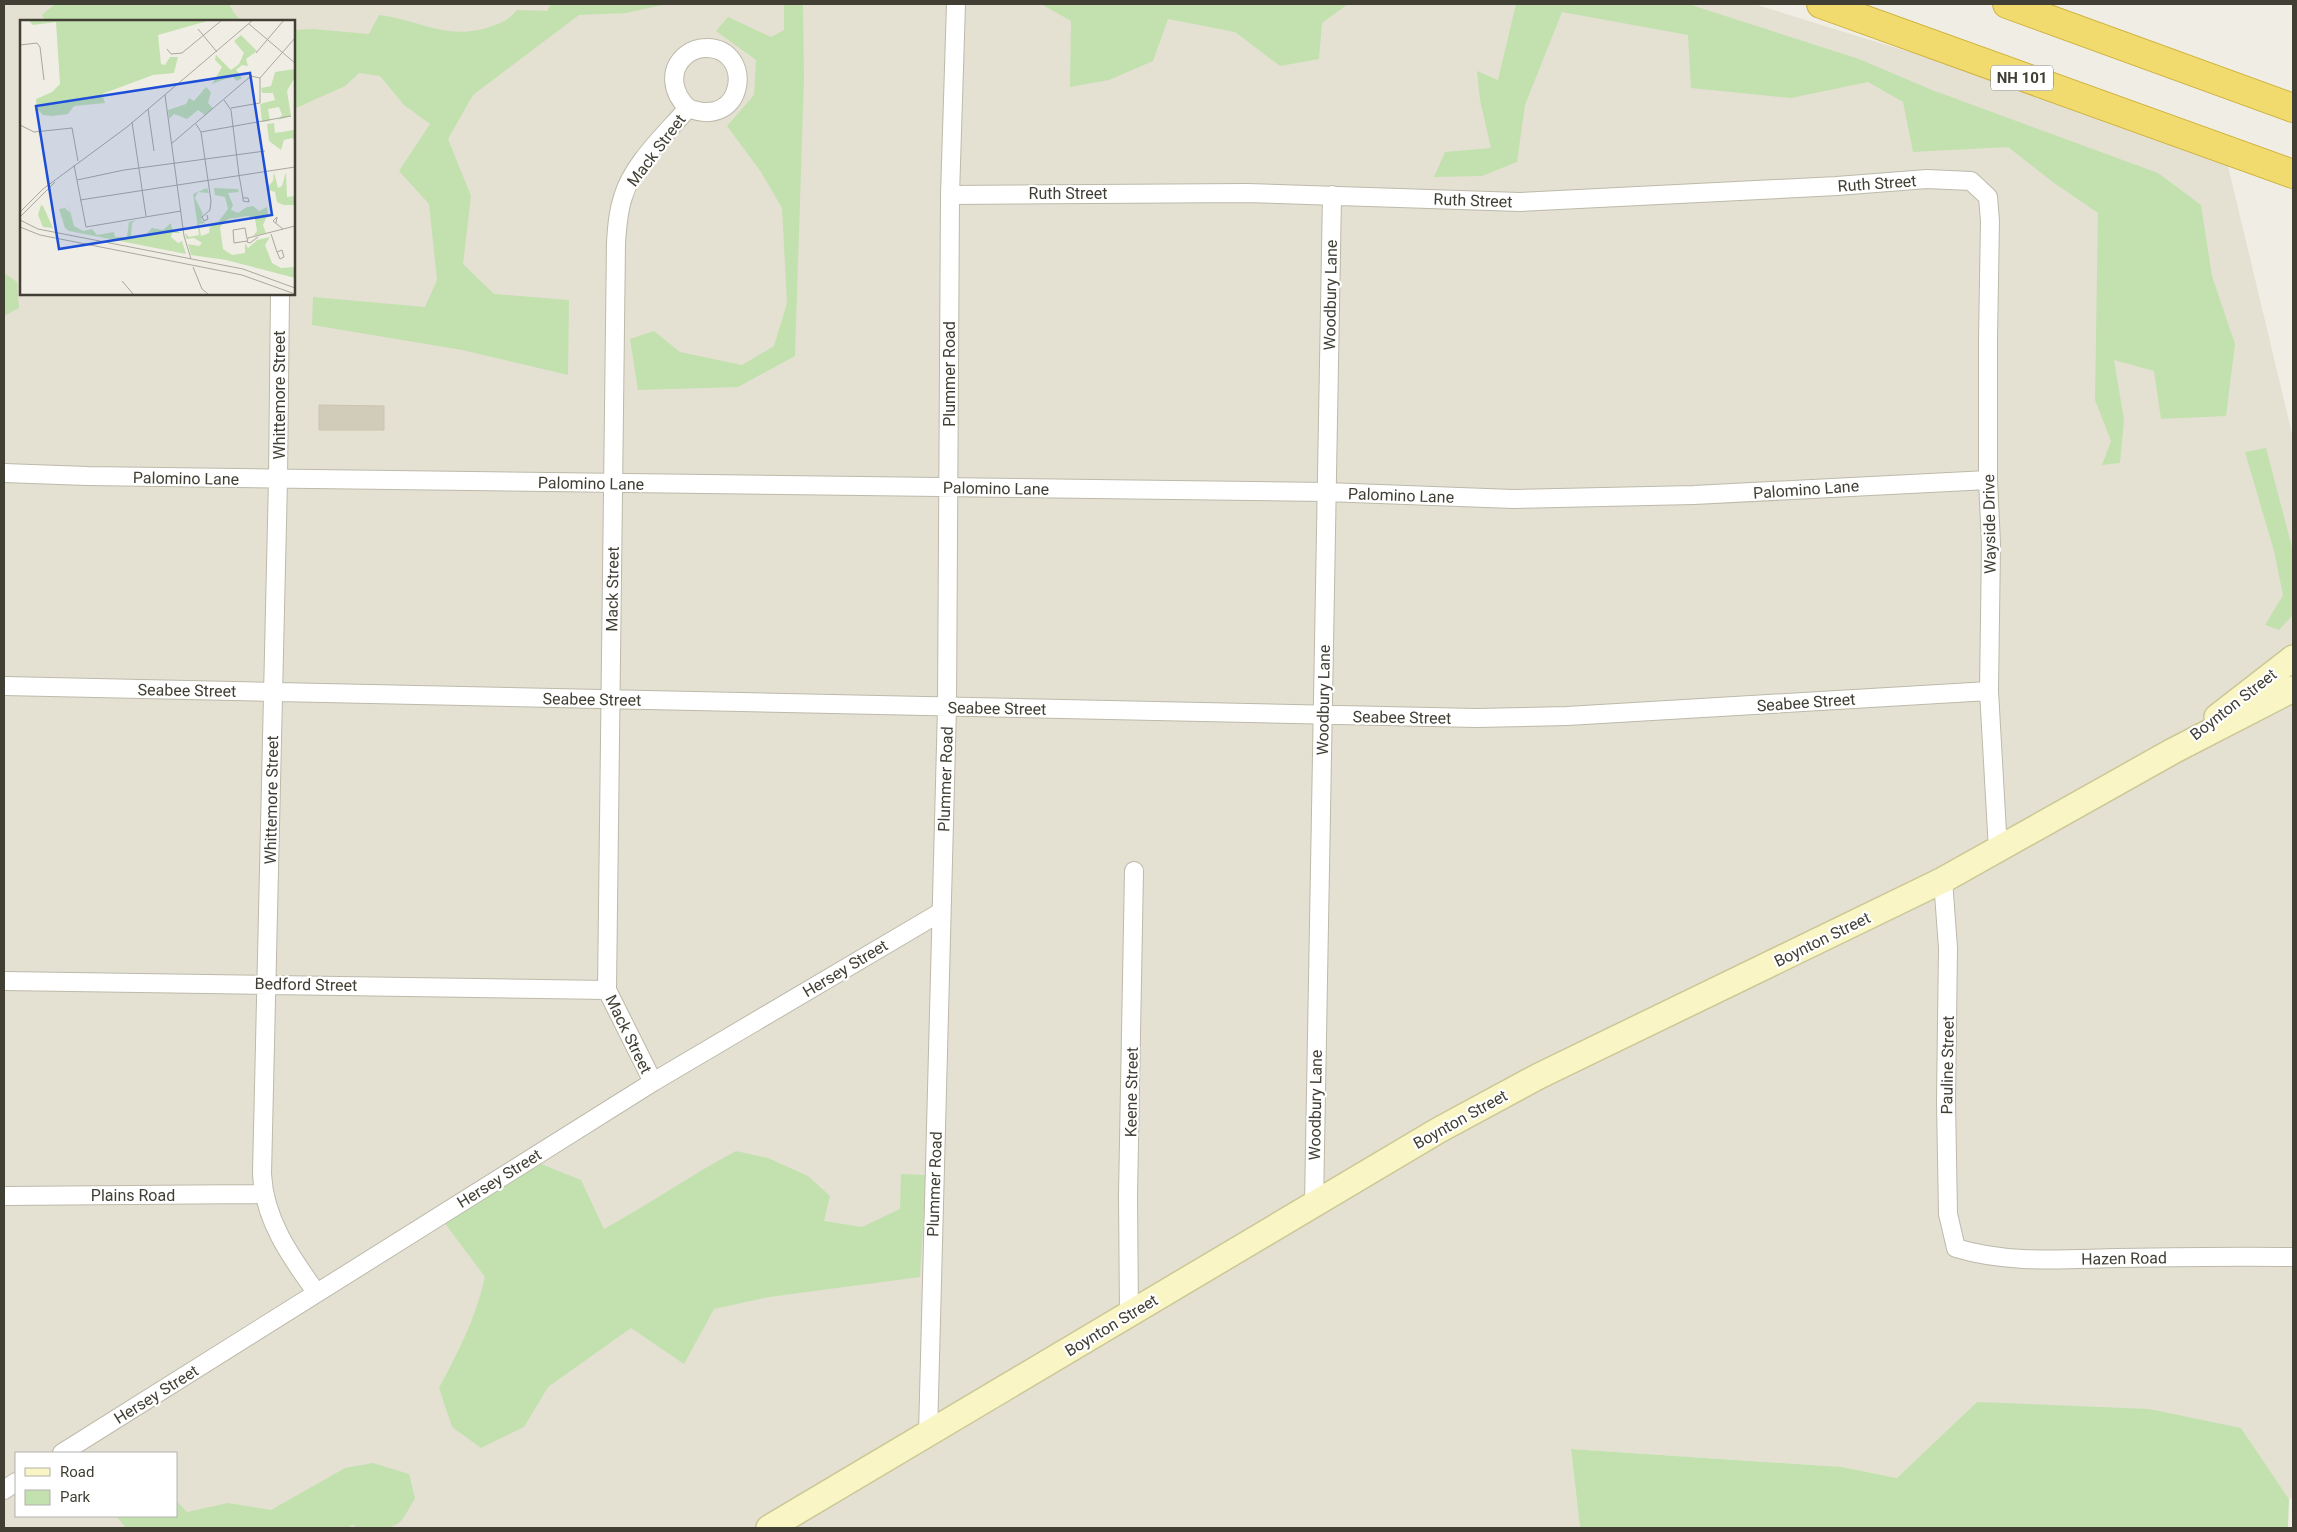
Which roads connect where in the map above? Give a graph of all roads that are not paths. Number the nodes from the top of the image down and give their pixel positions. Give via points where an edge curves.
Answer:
1 (956, 4) edge
2 (1820, 4) edge
3 (2007, 4) edge
4 (688, 108) dead end
5 (2293, 108) edge
6 (2293, 174) edge
7 (950, 195) junction
8 (1332, 196) junction
9 (1988, 197) joint
10 (280, 295) edge
11 (4, 473) edge
12 (278, 479) junction
13 (1988, 480) junction
14 (613, 483) junction
15 (948, 488) junction
16 (1326, 492) junction
17 (2293, 658) edge
18 (4, 686) edge
19 (2293, 689) edge
20 (1989, 691) junction
21 (273, 692) junction
22 (611, 700) junction
23 (947, 707) junction
24 (1322, 716) junction
25 (2173, 751) junction
26 (1998, 850) junction
27 (1134, 871) dead end
28 (1943, 880) junction
29 (941, 912) junction
30 (4, 981) edge
31 (266, 983) junction
32 (607, 990) junction
33 (653, 1082) junction
34 (263, 1194) junction
35 (4, 1196) edge
36 (1314, 1204) junction
37 (1956, 1248) joint
38 (2293, 1257) edge
39 (316, 1292) junction
40 (1129, 1314) junction
41 (928, 1434) junction
42 (64, 1452) edge
43 (15, 1483) edge
44 (4, 1490) edge
45 (769, 1528) edge

1 - 7 street, Plummer Road
2 - 6 highway, NH 101
3 - 5 highway
4 - 14 street, Mack Street via 632,176 623,195 618,218
7 - 8 street, Ruth Street via 1247,193
7 - 15 street, Plummer Road
8 - 9 street, Ruth Street via 1520,202 1927,179 1971,181
8 - 16 street, Woodbury Lane
9 - 13 street, Wayside Drive
10 - 12 street, Whittemore Street
11 - 12 street, Palomino Lane
12 - 14 street, Palomino Lane
12 - 21 street, Whittemore Street
13 - 16 street, Palomino Lane via 1694,495 1522,499
13 - 20 street, Wayside Drive via 1991,544
14 - 15 street, Palomino Lane
14 - 22 street, Mack Street
15 - 16 street, Palomino Lane
15 - 23 street, Plummer Road
16 - 24 street, Woodbury Lane
17 - 25 street, Boynton Street
18 - 21 street, Seabee Street
19 - 25 street, Boynton Street
20 - 24 street, Seabee Street via 1567,716
20 - 26 street, Wayside Drive
21 - 22 street, Seabee Street
21 - 31 street, Whittemore Street
22 - 23 street, Seabee Street
22 - 32 street, Mack Street
23 - 24 street, Seabee Street
23 - 29 street, Plummer Road
24 - 36 street, Woodbury Lane
25 - 26 street, Boynton Street
26 - 28 street, Boynton Street
27 - 40 street, Keene Street
28 - 36 street, Boynton Street via 1540,1076 1439,1130
28 - 37 street, Pauline Street via 1948,948 1948,1214
29 - 33 street, Hersey Street
29 - 41 street, Plummer Road
30 - 31 street, Bedford Street
31 - 32 street, Bedford Street
31 - 34 street, Whittemore Street
32 - 33 street, Mack Street
33 - 39 street, Hersey Street
34 - 35 street, Plains Road
34 - 39 street, Whittemore Street via 274,1226
36 - 40 street, Boynton Street
37 - 38 street, Hazen Road via 1977,1255 2018,1260
39 - 42 street, Hersey Street
40 - 41 street, Boynton Street
41 - 45 street, Boynton Street
43 - 44 street

